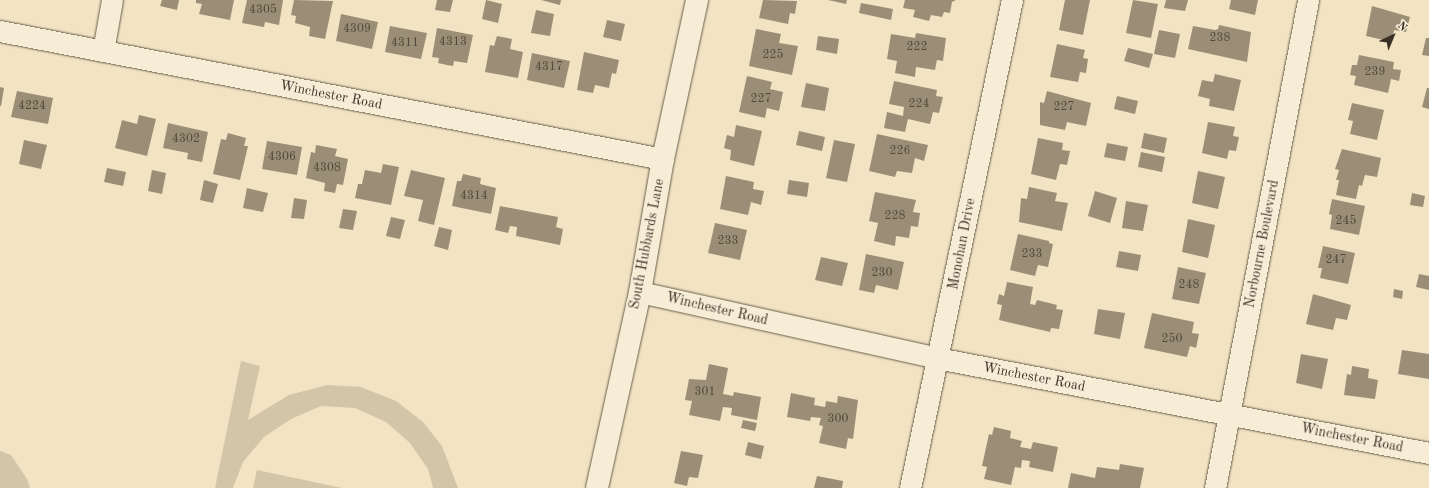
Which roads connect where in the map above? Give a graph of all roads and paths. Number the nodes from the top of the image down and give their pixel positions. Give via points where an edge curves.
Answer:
1 (112, 0) edge
2 (697, 0) edge
3 (1012, 0) edge
4 (1308, 0) edge
5 (0, 30) edge
6 (103, 51) junction
7 (663, 159) junction
8 (640, 292) junction
9 (937, 358) junction
10 (1230, 415) junction
11 (1429, 453) edge
12 (597, 488) edge
13 (910, 488) edge
14 (1215, 488) edge

1 - 6 street
2 - 7 street, South Hubbards Lane
3 - 9 street, Monohan Drive
4 - 10 street, Norbourne Boulevard
5 - 6 street, Winchester Road
6 - 7 street, Winchester Road
7 - 8 street, South Hubbards Lane
8 - 9 street, Winchester Road
8 - 12 street, South Hubbards Lane
9 - 10 street, Winchester Road
9 - 13 street, Monohan Drive
10 - 11 street, Winchester Road
10 - 14 street, Norbourne Boulevard

